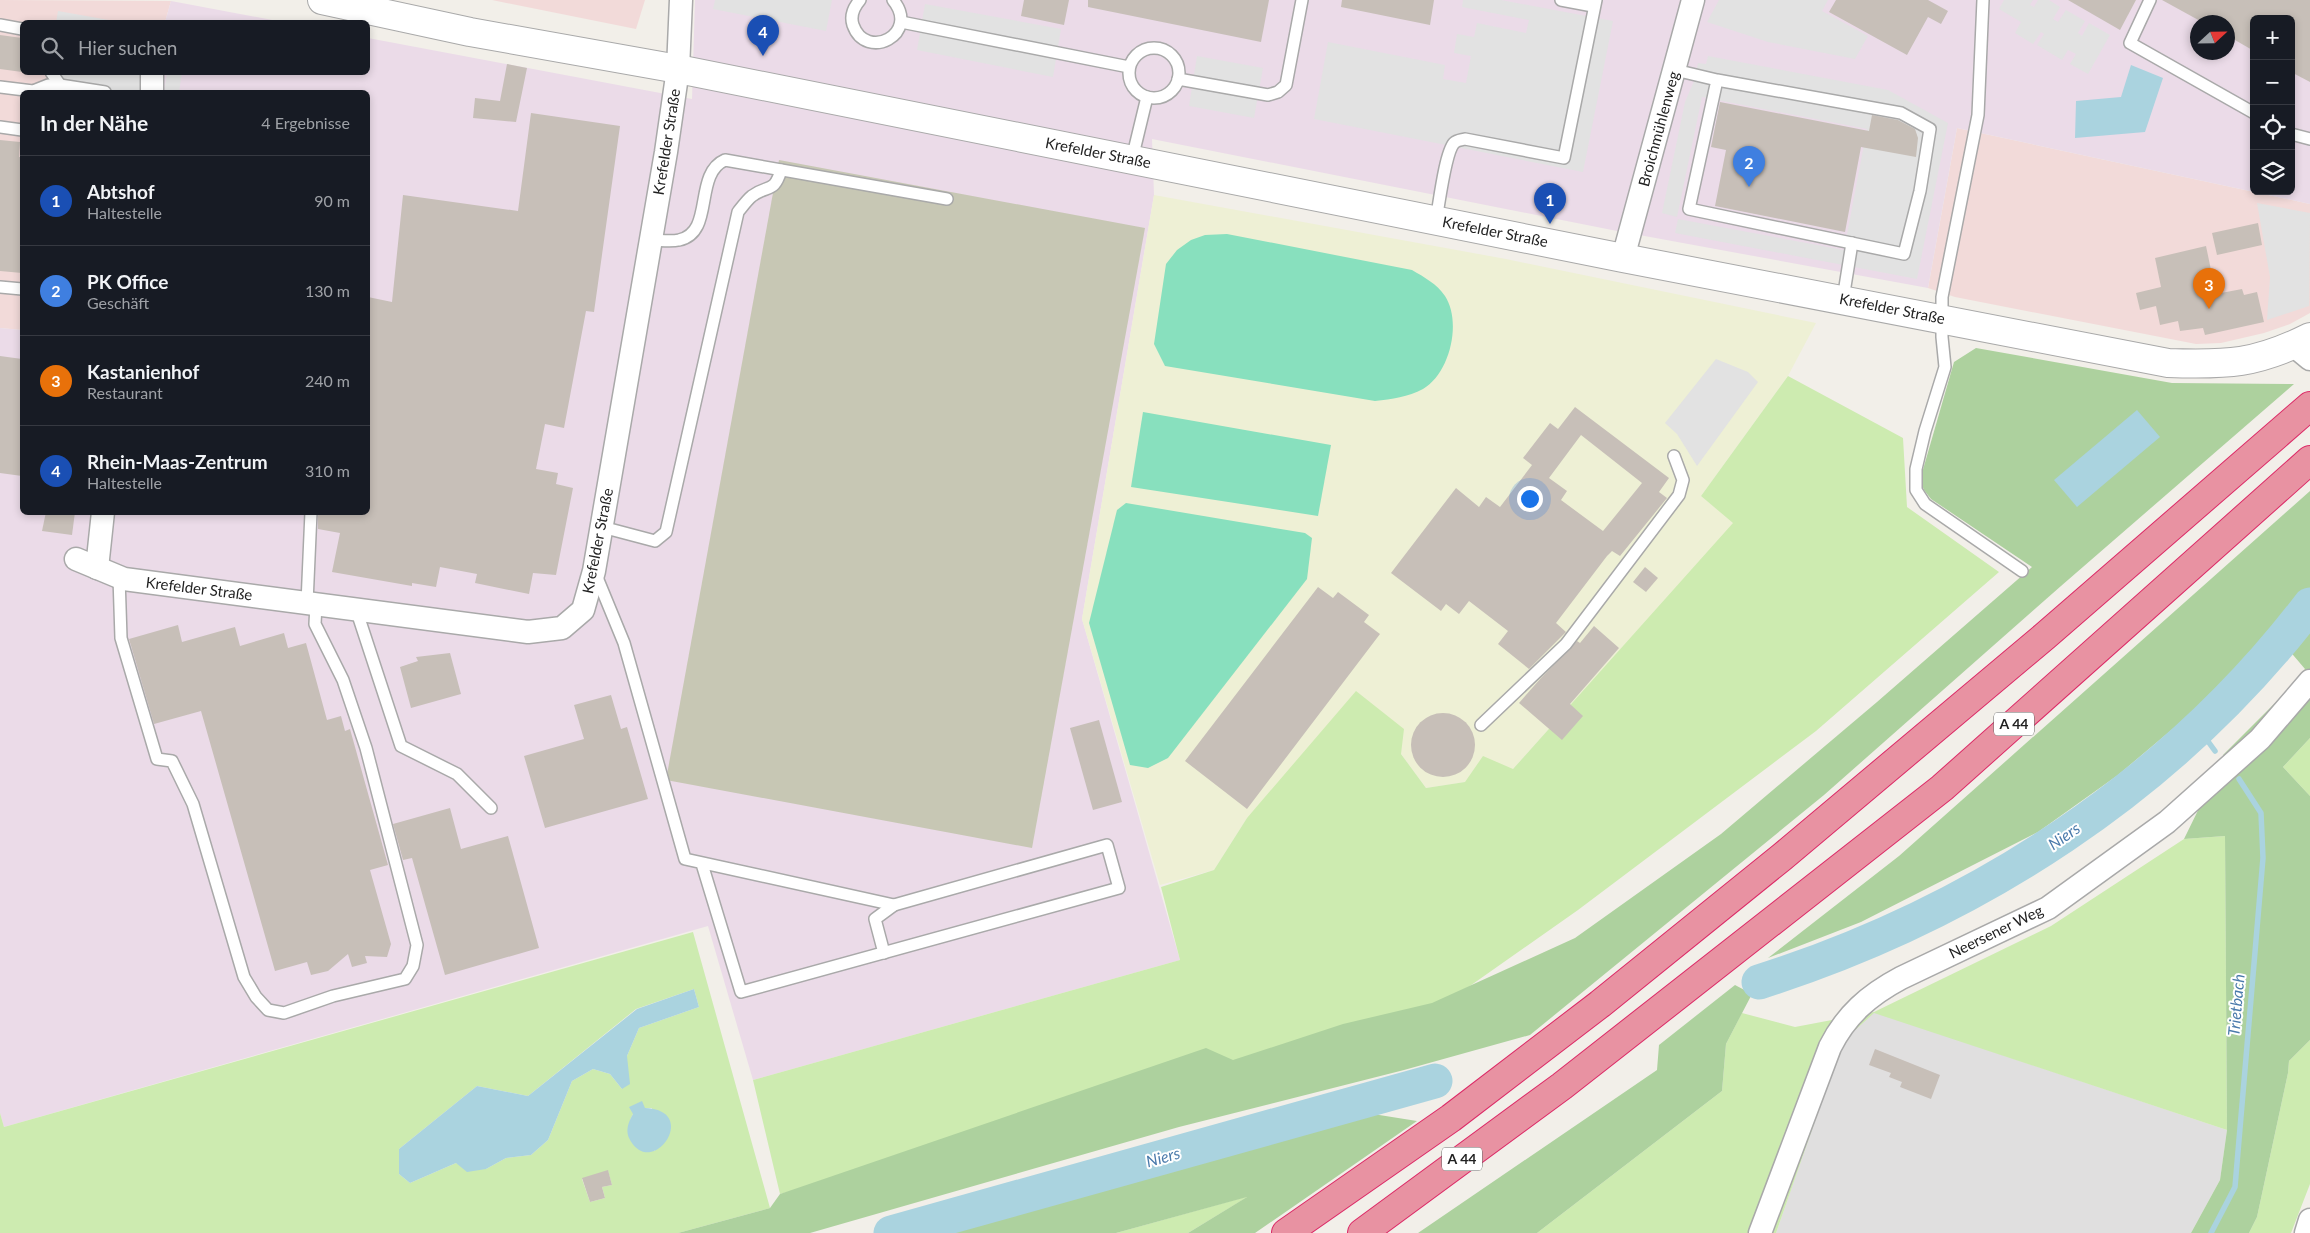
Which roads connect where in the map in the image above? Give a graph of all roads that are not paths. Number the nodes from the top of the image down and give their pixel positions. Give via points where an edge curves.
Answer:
1 (322, 0) edge
2 (681, 0) edge
3 (860, 0) edge
4 (893, 0) edge
5 (1302, 0) edge
6 (1561, 0) edge
7 (1694, 0) edge
8 (1982, 0) edge
9 (2150, 0) edge
10 (1595, 3) edge
11 (901, 22) junction
12 (0, 25) edge
13 (20, 29) edge
14 (1129, 68) junction
15 (678, 69) junction
16 (1675, 70) junction
17 (53, 75) edge
18 (152, 75) edge
19 (1178, 79) junction
20 (1716, 80) junction
21 (60, 85) junction
22 (0, 87) edge
23 (25, 90) edge
24 (36, 90) edge
25 (92, 90) edge
26 (152, 90) edge
27 (1147, 97) junction
28 (2250, 111) edge
29 (0, 127) edge
30 (20, 130) edge
31 (2295, 135) edge
32 (2310, 138) edge
33 (1132, 159) junction
34 (781, 170) junction
35 (948, 199) dead end
36 (1436, 220) junction
37 (651, 240) junction
38 (1852, 243) junction
39 (1623, 258) junction
40 (0, 287) edge
41 (20, 289) edge
42 (1844, 299) junction
43 (1941, 318) junction
44 (2300, 343) edge
45 (2305, 411) edge
46 (1674, 456) dead end
47 (2310, 460) edge
48 (103, 515) edge
49 (311, 515) edge
50 (602, 527) junction
51 (76, 559) dead end
52 (97, 568) junction
53 (594, 571) junction
54 (2022, 571) dead end
55 (119, 577) junction
56 (311, 604) junction
57 (356, 609) junction
58 (2310, 681) edge
59 (1481, 725) dead end
60 (491, 808) dead end
61 (702, 864) junction
62 (894, 905) junction
63 (884, 953) junction
64 (2310, 1220) edge
65 (1286, 1233) edge
66 (1362, 1233) edge
67 (1760, 1233) edge
68 (2306, 1233) edge

1 - 15 street, Krefelder Straße via 470,32
2 - 15 street, Krefelder Straße
3 - 11 lane via 852,21 865,40 872,43 887,41 899,30
4 - 11 lane via 898,6
5 - 19 lane via 1286,85 1278,92 1268,95
6 - 10 lane
7 - 16 street, Broichmühlenweg
8 - 43 lane via 1978,115 1942,297
9 - 28 lane via 2130,43
10 - 36 lane via 1564,158 1465,139 1456,141 1446,166
11 - 14 lane
12 - 13 lane
14 - 19 lane via 1137,54 1160,48 1173,56
14 - 27 lane via 1134,89
15 - 33 street, Krefelder Straße
15 - 37 street, Krefelder Straße
16 - 20 lane
16 - 39 street, Broichmühlenweg
17 - 21 lane
18 - 26 street
19 - 27 lane via 1170,92 1155,98
20 - 38 lane via 1689,209
20 - 38 lane via 1901,113 1930,129 1920,191 1904,254
21 - 24 lane
21 - 25 lane
22 - 23 lane
27 - 33 lane
29 - 30 lane
31 - 32 lane
33 - 36 street, Krefelder Straße
34 - 35 lane
34 - 37 lane via 725,160 716,164 708,177 700,218 693,232 680,240
34 - 50 lane via 777,183 752,195 738,212 666,532 655,541
36 - 39 street, Krefelder Straße
37 - 50 street, Krefelder Straße
38 - 42 lane
39 - 42 street, Krefelder Straße
40 - 41 lane
42 - 43 street, Krefelder Straße
43 - 44 street, Krefelder Straße via 2168,363 2213,365 2237,362 2260,358
43 - 54 lane via 1945,368 1925,431 1916,469 1916,490 1925,504
45 - 65 highway, A 44 via 1782,857 1451,1118
46 - 59 lane via 1683,480 1679,495 1566,644
47 - 66 highway, A 44 via 1942,788 1562,1086
48 - 52 street
49 - 56 lane
50 - 53 street, Krefelder Straße
51 - 52 street, Krefelder Straße
52 - 55 street, Krefelder Straße
53 - 57 street, Krefelder Straße via 583,610 562,628 528,632
53 - 61 lane via 624,643 685,859
55 - 56 street, Krefelder Straße
55 - 56 lane via 121,638 157,759 172,761 192,804 244,977 268,1010 284,1012 405,978 413,966 417,945 366,748 343,680 315,624
56 - 57 street, Krefelder Straße
57 - 60 lane via 401,746 457,774
58 - 67 street, Neersener Weg via 2260,738 2167,822 2056,902 1901,978 1858,1007 1830,1047
61 - 62 lane
61 - 63 lane via 741,992
62 - 63 lane via 876,919
62 - 63 lane via 1106,844 1119,888
64 - 68 street

